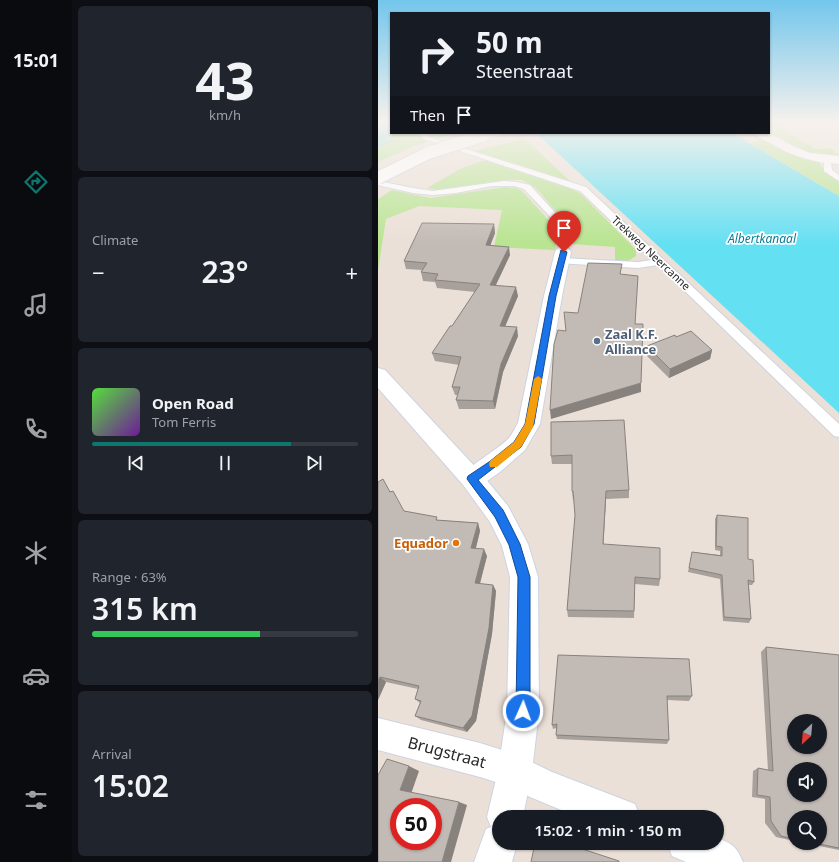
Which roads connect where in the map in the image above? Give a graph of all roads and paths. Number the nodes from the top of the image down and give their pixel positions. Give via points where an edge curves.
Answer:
1 (404, 163) edge
2 (507, 163) edge
3 (831, 163) edge
4 (378, 178) edge
5 (839, 179) edge
6 (378, 183) edge
7 (562, 256) junction
8 (660, 262) junction
9 (378, 375) edge
10 (839, 432) edge
11 (472, 479) junction
12 (378, 734) edge
13 (515, 771) junction
14 (507, 810) edge
15 (604, 810) edge
16 (497, 850) edge
17 (702, 850) edge
18 (493, 862) edge
19 (724, 862) edge

1 - 4 main road, bridge
2 - 8 lane, Trekweg Neercanne via 583,189
3 - 5 lane via 828,170
6 - 7 lane via 432,193 506,183 527,187 564,227
7 - 8 lane via 638,265
7 - 11 main road via 530,424 518,444
8 - 10 lane, Trekweg Neercanne
9 - 11 main road
11 - 13 main road via 499,514 515,544 524,577 523,711
12 - 13 main road, Brugstraat
13 - 14 main road
13 - 15 main road, Brugstraat via 542,785
16 - 18 main road
17 - 19 main road

